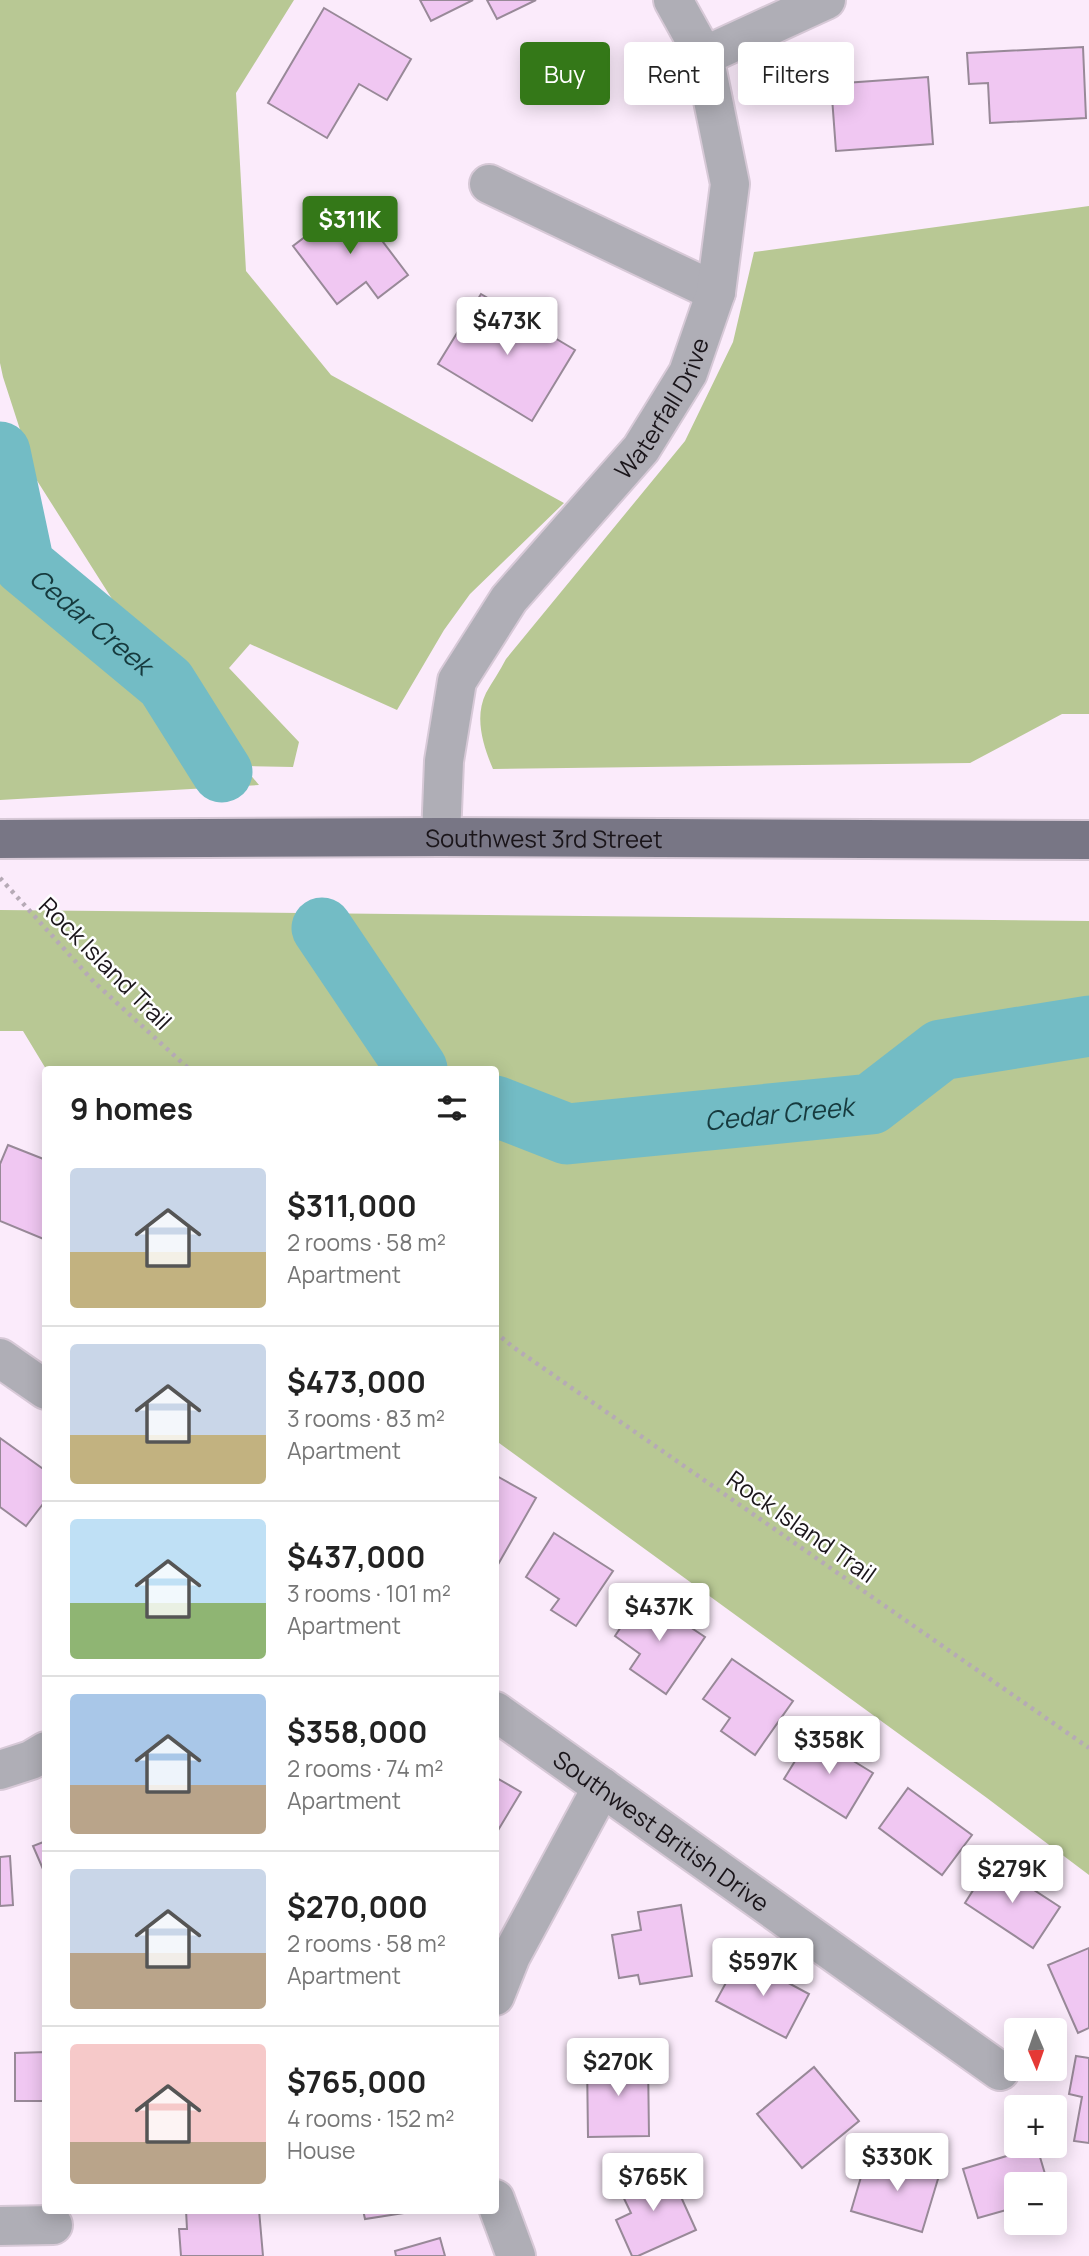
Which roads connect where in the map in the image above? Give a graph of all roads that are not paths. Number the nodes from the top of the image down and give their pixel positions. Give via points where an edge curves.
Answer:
1 (673, 0) edge
2 (825, 0) edge
3 (696, 42) edge
4 (724, 47) edge
5 (714, 105) edge
6 (489, 184) dead end
7 (716, 292) junction
8 (441, 837) junction
9 (0, 839) edge
10 (1089, 840) edge
11 (0, 1358) edge
12 (42, 1387) edge
13 (499, 1714) edge
14 (42, 1753) edge
15 (0, 1770) edge
16 (602, 1787) junction
17 (499, 1986) edge
18 (1000, 2071) dead end
19 (499, 2210) edge
20 (52, 2225) dead end
21 (0, 2226) edge
22 (516, 2256) edge

1 - 3 street, Waterfall Drive
2 - 4 street
5 - 7 street, Waterfall Drive via 730,184
6 - 7 street
7 - 8 street, Waterfall Drive via 688,373 641,449 509,599 457,681 444,761
8 - 9 main road, Southwest 3rd Street
8 - 10 main road, Southwest 3rd Street
11 - 12 street
13 - 16 street, Southwest British Drive
14 - 15 street
16 - 17 street
16 - 18 street, Southwest British Drive
19 - 22 street
20 - 21 street

